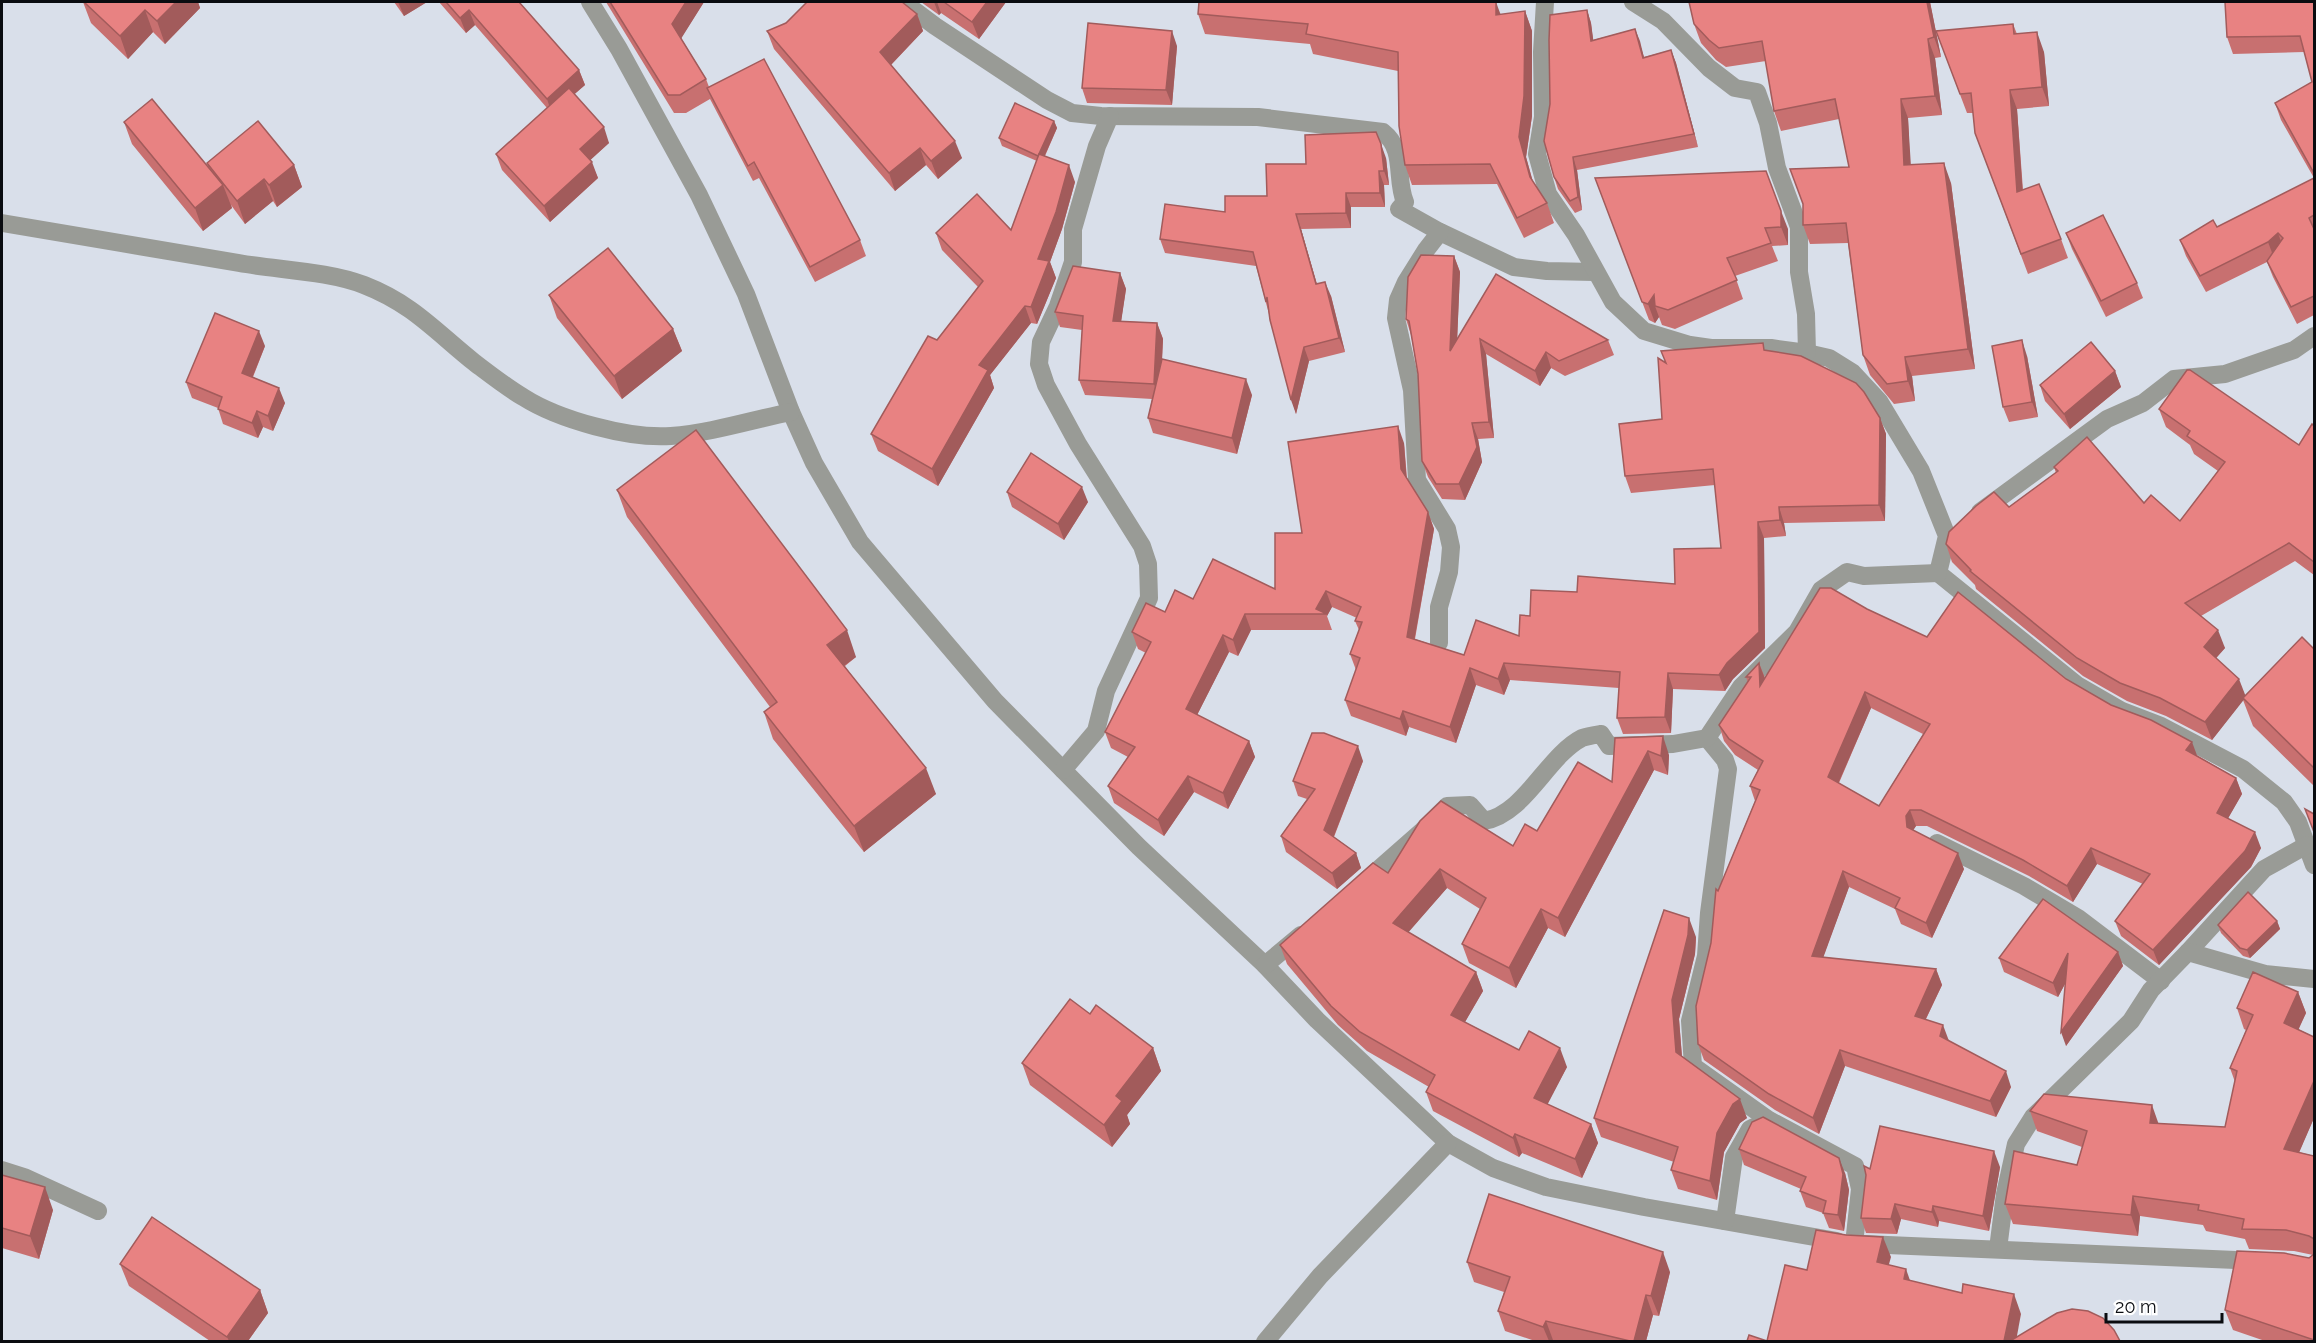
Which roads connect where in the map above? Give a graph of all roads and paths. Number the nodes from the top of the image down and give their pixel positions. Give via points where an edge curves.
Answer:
1 (590, 2) edge
2 (903, 2) edge
3 (1545, 2) edge
4 (1633, 2) edge
5 (1110, 116) junction
6 (2, 223) edge
7 (1440, 232) junction
8 (1594, 272) junction
9 (2314, 336) edge
10 (1807, 352) junction
11 (791, 411) junction
12 (1947, 536) junction
13 (1938, 573) junction
14 (1439, 643) dead end
15 (1707, 738) junction
16 (1063, 770) junction
17 (1922, 836) edge
18 (2307, 845) junction
19 (2314, 865) edge
20 (1350, 894) edge
21 (1316, 922) edge
22 (2188, 952) junction
23 (1265, 965) junction
24 (2314, 979) edge
25 (2161, 981) junction
26 (1769, 1120) junction
27 (1448, 1143) junction
28 (2, 1170) edge
29 (98, 1211) dead end
30 (1725, 1221) junction
31 (1854, 1244) junction
32 (1998, 1249) junction
33 (2281, 1262) edge
34 (1265, 1341) edge

1 - 11 street via 699,195 746,294
2 - 5 street via 1047,100 1072,113
3 - 8 street via 1543,117 1537,154 1548,194 1576,235
4 - 10 street via 1663,21 1709,68 1735,88 1757,92 1777,168 1799,227
5 - 7 street via 1258,117 1383,132 1396,146 1405,201 1399,209
5 - 16 street via 1097,146 1073,229 1073,262 1041,342 1039,364 1078,444 1142,546 1148,564 1149,598 1106,692 1096,731
6 - 11 street via 362,284 400,301 525,399 593,426 670,436
7 - 8 street via 1514,267
7 - 14 street via 1406,282 1396,318 1412,390 1417,480 1447,529 1451,547 1439,607
8 - 10 street via 1613,302 1644,331 1711,348
9 - 12 street via 2294,350 2225,374 2174,379 2143,403 2107,419
10 - 12 street via 1829,358 1853,373 1879,401 1922,471
11 - 16 street via 814,463 861,542 995,701
12 - 13 street
13 - 15 street via 1864,576 1847,572 1821,590 1797,632 1741,687
13 - 18 street via 2077,685 2243,769 2284,802
15 - 20 street via 1673,744 1609,746 1600,734 1585,737 1495,819 1484,821 1470,805 1446,806
15 - 26 street via 1728,770 1706,956 1690,1021 1693,1066
16 - 23 street
17 - 25 street via 2024,886 2078,918
18 - 19 street
18 - 22 street via 2264,868
21 - 23 street
22 - 24 street via 2265,974
22 - 25 street
23 - 27 street via 1317,1020
25 - 32 street via 2131,1021 2033,1117 2016,1144
26 - 30 street via 1750,1129 1734,1157
26 - 31 street via 1855,1166 1860,1189
27 - 30 street via 1493,1168 1546,1187
27 - 34 street via 1320,1276
28 - 29 street
30 - 31 street
31 - 32 street
32 - 33 street

